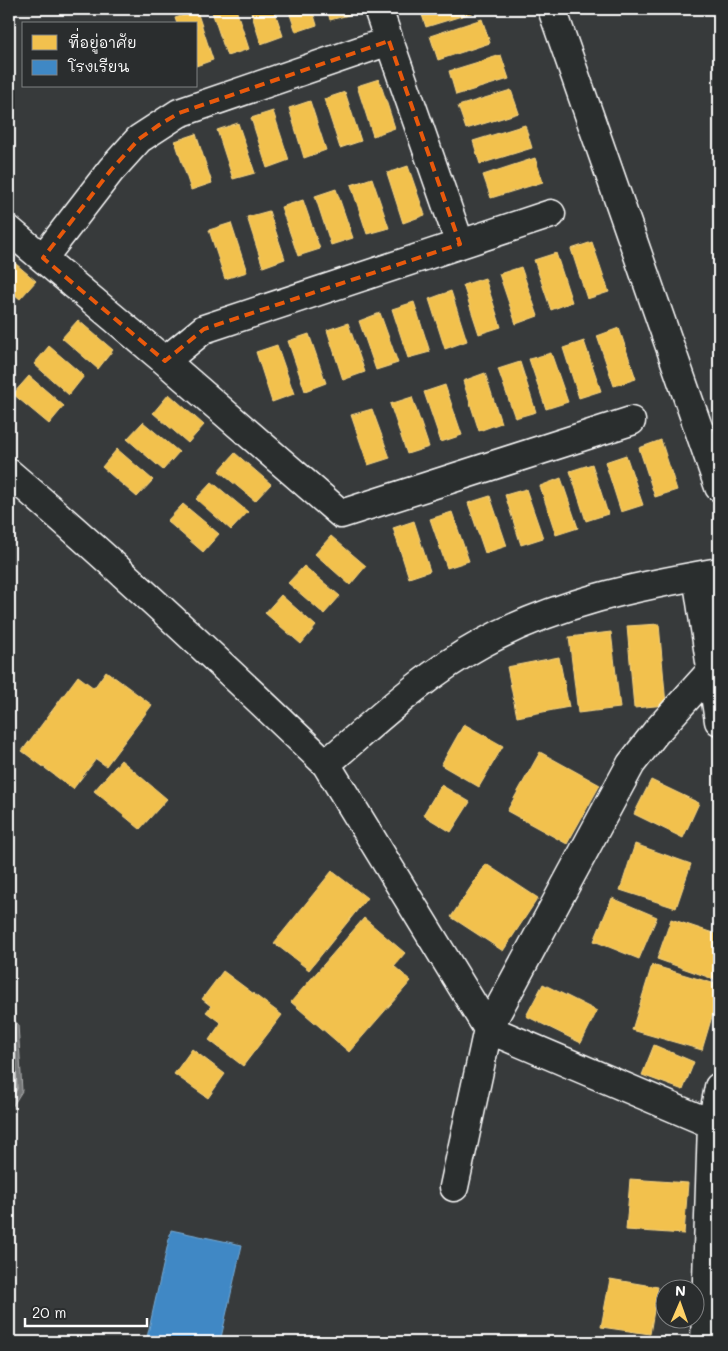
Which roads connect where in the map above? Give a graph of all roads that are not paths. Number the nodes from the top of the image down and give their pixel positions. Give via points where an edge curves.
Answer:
1 (378, 9) edge
2 (552, 9) edge
3 (389, 41) junction
4 (551, 214) dead end
5 (9, 230) edge
6 (460, 244) junction
7 (43, 258) junction
8 (165, 361) junction
9 (631, 421) dead end
10 (9, 473) edge
11 (719, 487) edge
12 (708, 574) edge
13 (712, 670) junction
14 (719, 721) edge
15 (326, 764) junction
16 (488, 1029) junction
17 (719, 1087) edge
18 (716, 1126) edge
19 (454, 1187) dead end
20 (704, 1342) edge

1 - 3 street
2 - 11 street
3 - 6 street
3 - 7 street via 180,113 159,125 139,139 111,170
4 - 6 street
5 - 7 street
6 - 8 street via 204,329
7 - 8 street
8 - 9 street via 341,514
10 - 15 street via 191,635
12 - 13 street
12 - 15 street via 578,603 526,621 480,644 434,674
13 - 14 street
13 - 16 street via 631,764
15 - 16 street
16 - 18 street
16 - 19 street
17 - 18 street
18 - 20 street

